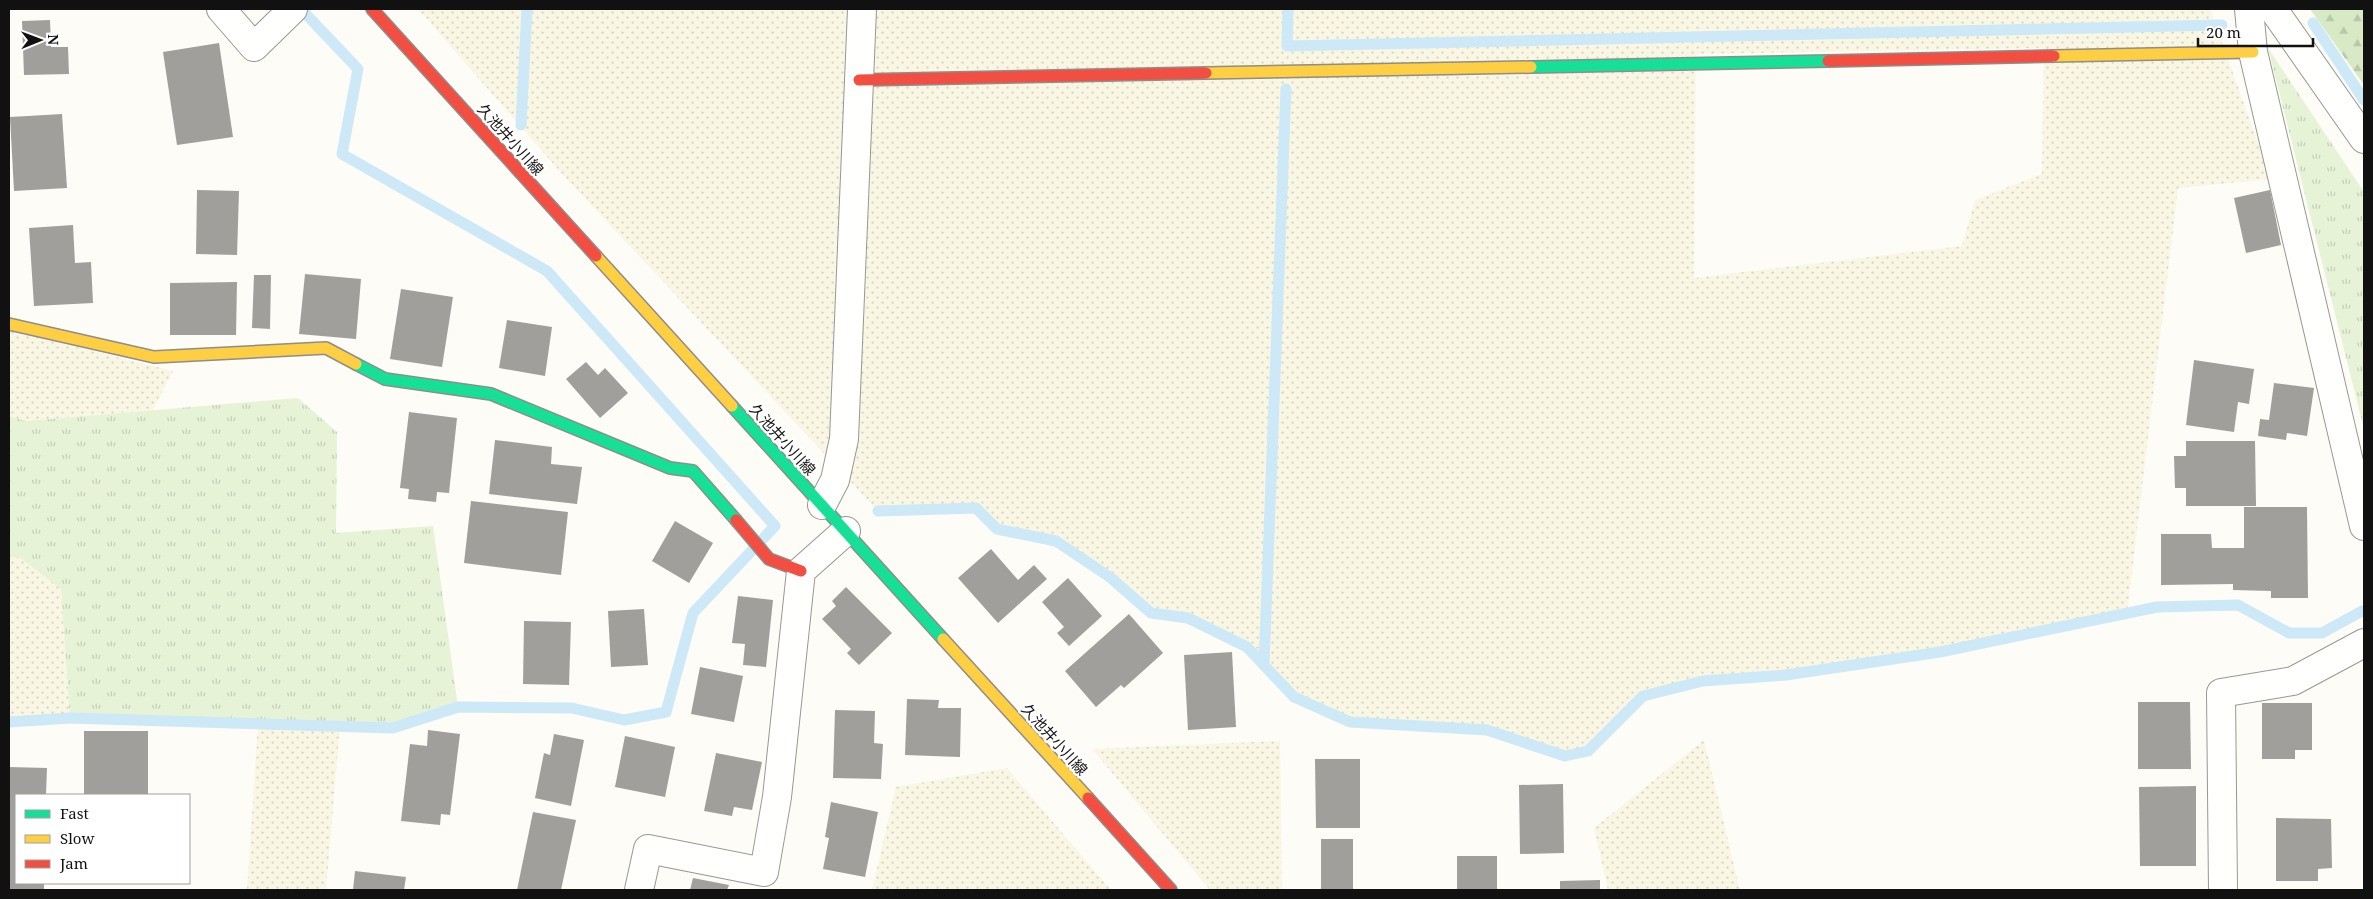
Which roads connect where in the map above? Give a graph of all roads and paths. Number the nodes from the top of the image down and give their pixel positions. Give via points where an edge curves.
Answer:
1 (221, 9) edge
2 (372, 9) edge
3 (862, 9) edge
4 (2249, 9) edge
5 (2273, 9) edge
6 (287, 15) edge
7 (2253, 52) junction
8 (859, 80) junction
9 (2364, 139) edge
10 (9, 324) edge
11 (822, 506) junction
12 (2364, 526) edge
13 (846, 531) junction
14 (800, 571) junction
15 (2364, 643) edge
16 (639, 890) edge
17 (1171, 890) edge
18 (2223, 890) edge

1 - 6 street via 254,47
2 - 11 street, 久池井小川線
3 - 8 street
4 - 7 street
5 - 9 street
7 - 8 street
7 - 12 street
8 - 11 street via 844,439 835,480
10 - 14 street via 154,357 326,348 385,378 491,394 670,468 693,471 769,559
11 - 13 street, 久池井小川線
13 - 14 street
13 - 17 street, 久池井小川線
14 - 16 street via 777,797 764,872 648,849
15 - 18 street via 2293,682 2221,693

